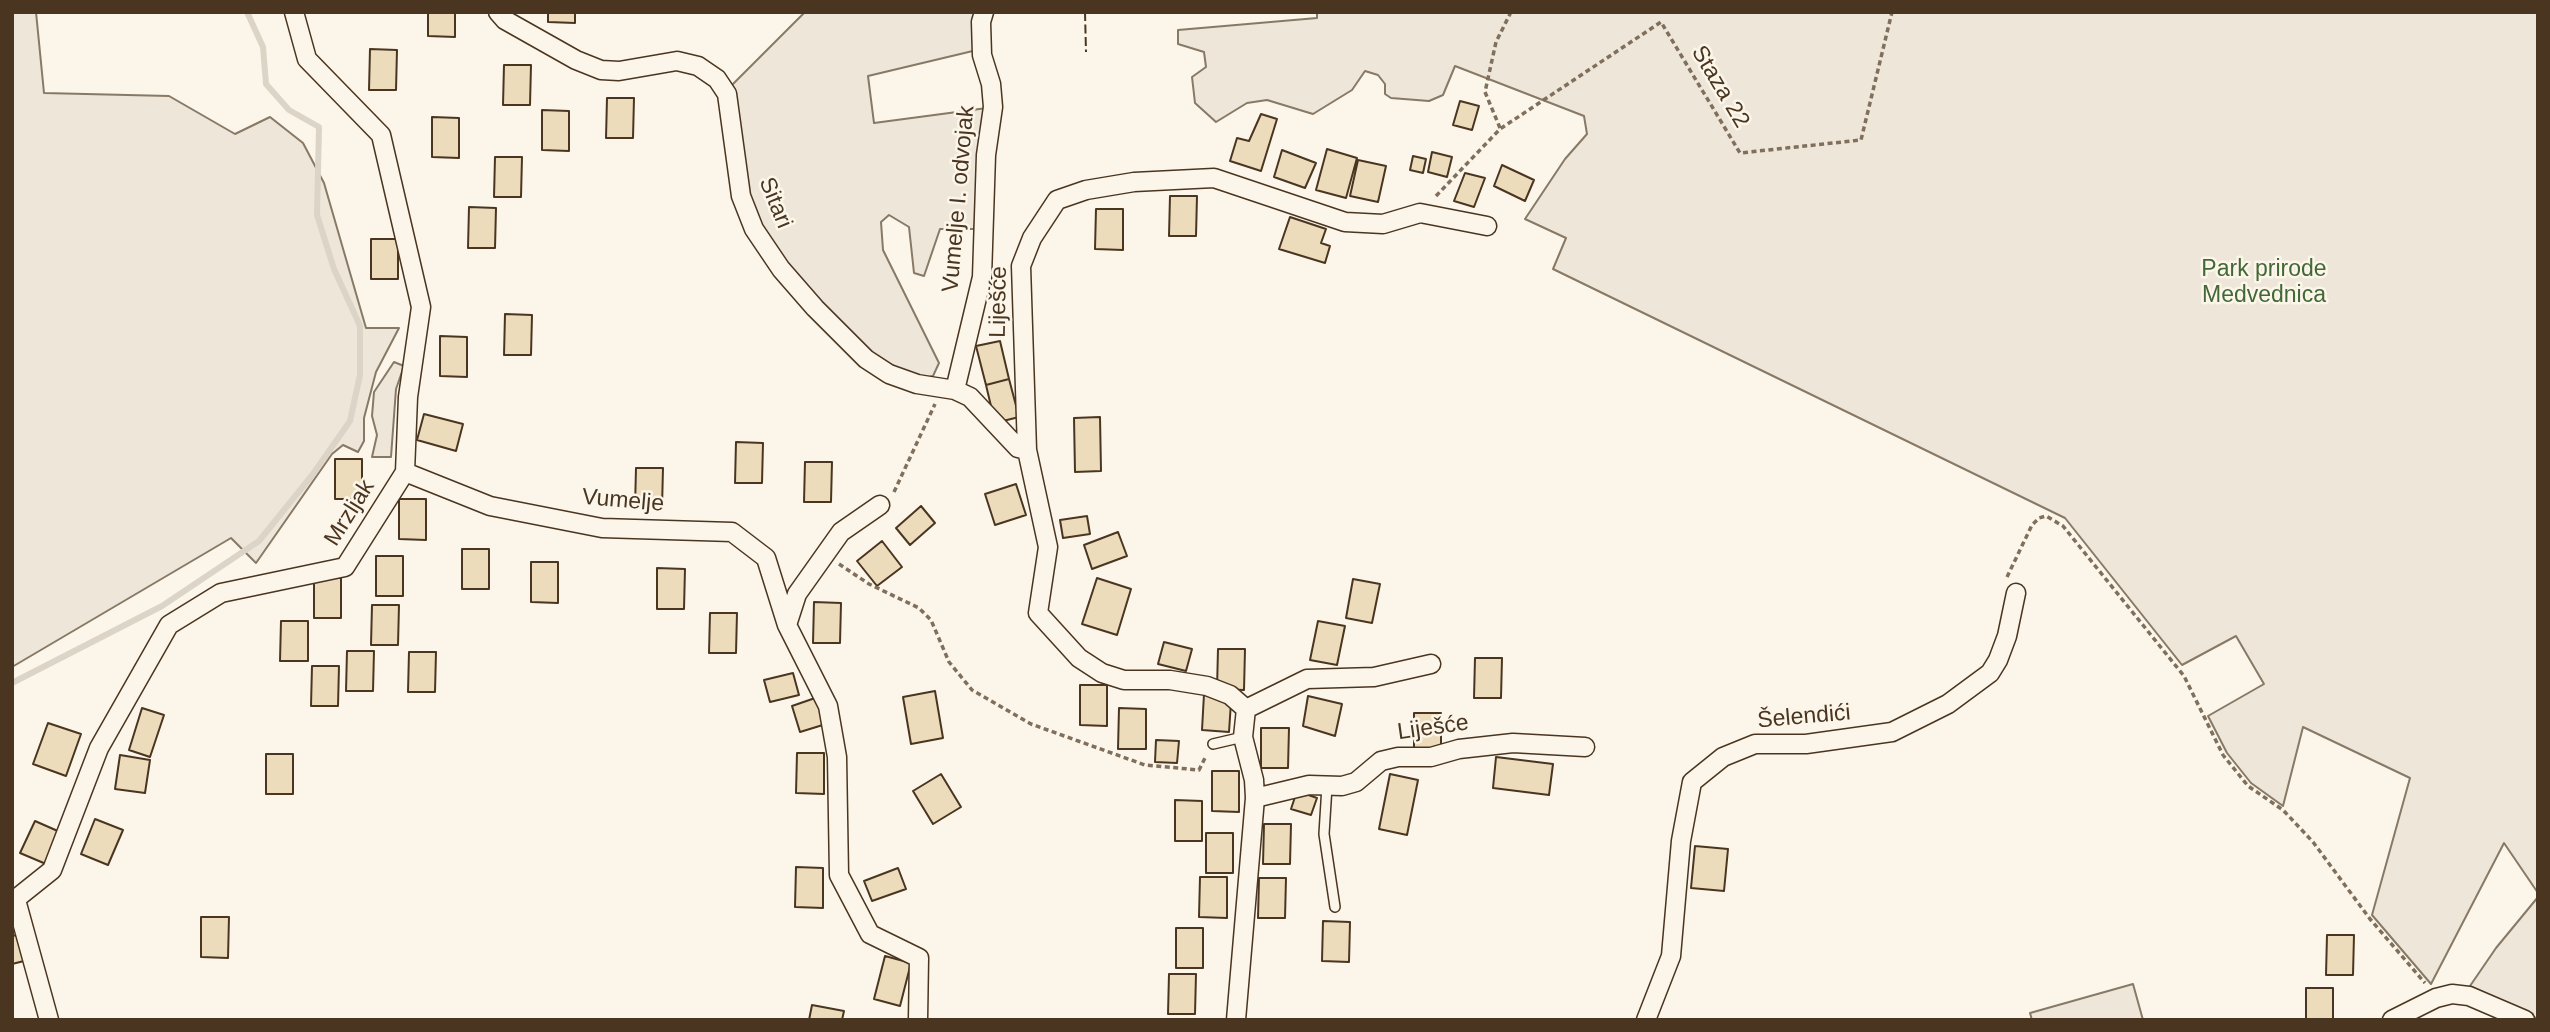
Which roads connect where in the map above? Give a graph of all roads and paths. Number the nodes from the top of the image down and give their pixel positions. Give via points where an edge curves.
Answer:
1 (294, 12) edge
2 (498, 12) edge
3 (984, 12) edge
4 (1511, 12) edge
5 (1892, 12) edge
6 (1500, 129) junction
7 (1420, 213) junction
8 (1487, 226) dead end
9 (949, 389) junction
10 (1027, 450) junction
11 (405, 472) junction
12 (880, 505) joint
13 (825, 555) junction
14 (2016, 593) joint
15 (787, 625) junction
16 (1431, 664) dead end
17 (1246, 709) junction
18 (1244, 737) junction
19 (1213, 744) joint
20 (1585, 747) dead end
21 (1327, 786) junction
22 (1255, 798) junction
23 (14, 901) edge
24 (1335, 907) dead end
25 (2436, 998) junction
26 (49, 1020) edge
27 (918, 1020) edge
28 (1236, 1020) edge
29 (1646, 1020) edge
30 (2392, 1020) edge
31 (2525, 1020) edge

1 - 11 street, Mrzljak via 307,59 381,135 421,307 408,397
2 - 9 street, Sitari via 576,60 601,70 677,61 698,66 718,79 727,94 741,197 754,229 781,269 866,359 889,374
3 - 9 street, Vumelje I. odvojak via 982,55 993,107 986,155 982,277
4 - 6 path via 1496,42 1485,92
5 - 6 path, Staza 22 via 1861,140 1740,153 1661,22
6 - 7 path
7 - 8 street, Liješće
7 - 10 street, Liješće via 1383,224 1345,222 1214,178 1134,182 1057,200 1021,266
9 - 10 street, Sitari via 970,397 1017,449
9 - 12 path via 925,421 896,490
10 - 17 street, Liješće via 1048,547 1038,613 1054,633 1102,673 1124,680 1207,686 1230,695
11 - 15 street, Vumelje via 491,506 602,528 732,532 766,558
11 - 23 street, Mrzljak via 345,567 221,593 169,625 99,748 52,870
12 - 13 street via 841,531
13 - 15 street via 797,594
13 - 19 path via 869,584 919,608 931,620 949,662 972,690 1031,724 1144,765 1199,770
14 - 25 path via 2004,586 2032,525 2046,516 2055,520 2184,676 2223,755 2248,786 2283,810 2313,842
14 - 29 street, Šelendići via 1998,660 1990,673 1948,704 1892,732 1806,744 1755,744 1723,757 1692,782 1681,841 1671,956
15 - 27 street, Vumelje via 828,706 837,757 839,875 870,934 919,958
16 - 17 street via 1374,677 1307,679
17 - 18 street
18 - 19 lane
18 - 22 street
20 - 21 street, Liješće via 1513,743 1432,757 1398,757 1381,761 1356,782
21 - 22 street, Liješće via 1309,785
21 - 24 lane via 1324,834
22 - 28 street
23 - 26 street
25 - 30 street
25 - 31 street via 2469,996

